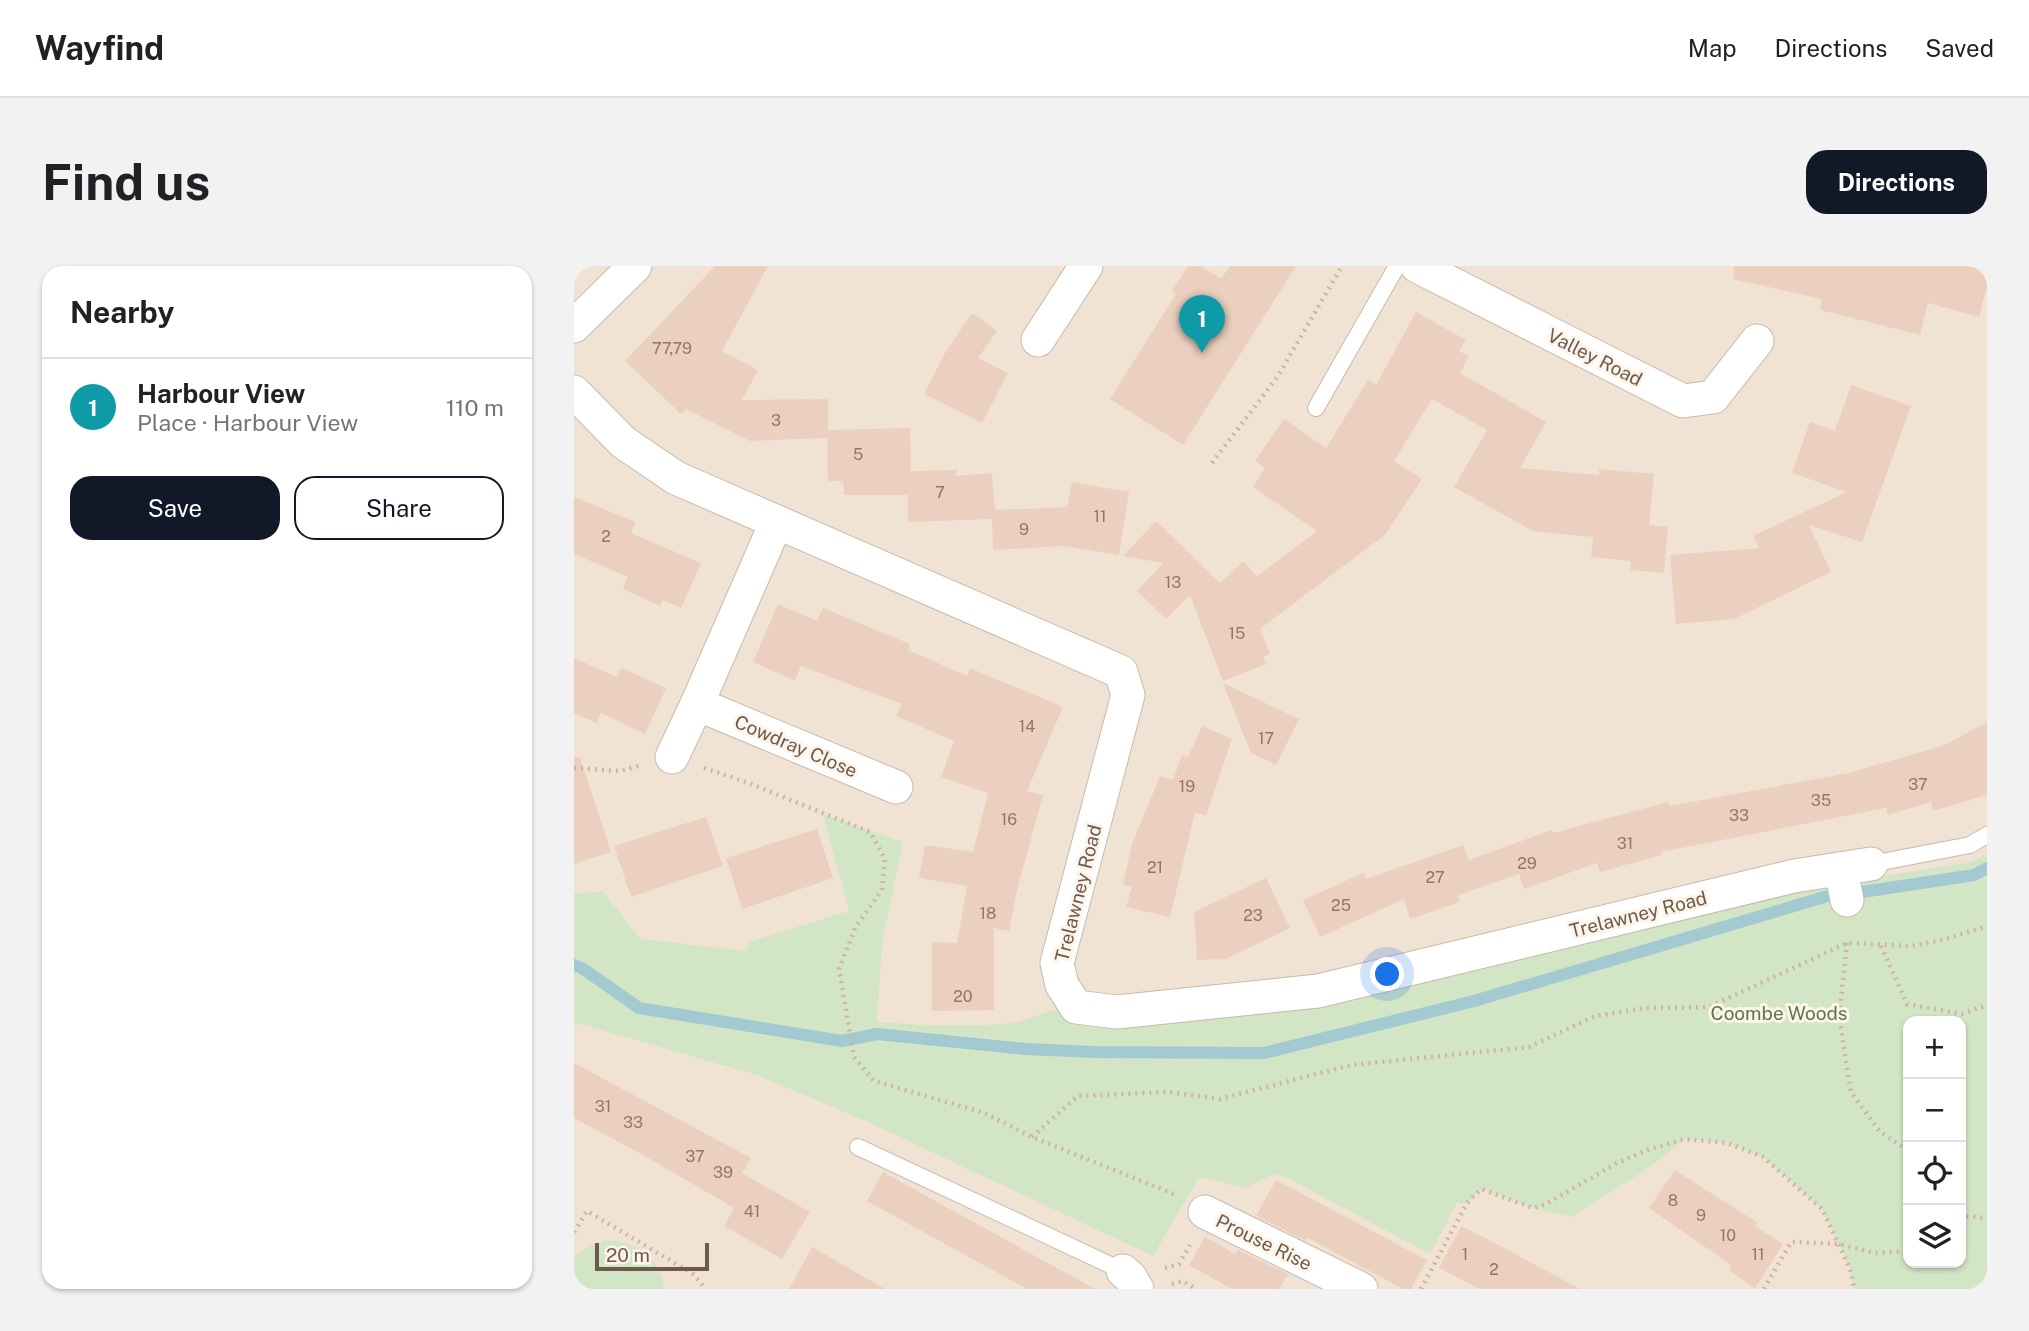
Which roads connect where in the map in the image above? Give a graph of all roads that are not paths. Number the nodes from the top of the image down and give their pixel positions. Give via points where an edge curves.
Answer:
1 (635, 266) edge
2 (1086, 266) edge
3 (1396, 266) edge
4 (1417, 266) edge
5 (574, 326) edge
6 (1038, 340) dead end
7 (1757, 341) dead end
8 (574, 393) edge
9 (1316, 408) dead end
10 (776, 523) junction
11 (697, 704) junction
12 (672, 757) road end
13 (896, 787) dead end
14 (1987, 835) edge
15 (1853, 878) joint
16 (858, 1147) dead end
17 (1207, 1213) road end
18 (1130, 1279) edge
19 (1361, 1289) edge

1 - 5 street
2 - 6 street
3 - 9 lane
4 - 7 street, Valley Road via 1684,401 1713,397
8 - 10 street, Trelawney Road via 623,442 676,478
10 - 11 street
10 - 15 street, Trelawney Road via 1121,672 1128,695 1057,963 1062,985 1076,1007 1117,1012 1318,991 1794,876
11 - 12 street
11 - 13 street, Cowdray Close
14 - 15 lane via 1970,845
16 - 18 lane
17 - 19 street, Prouse Rise

